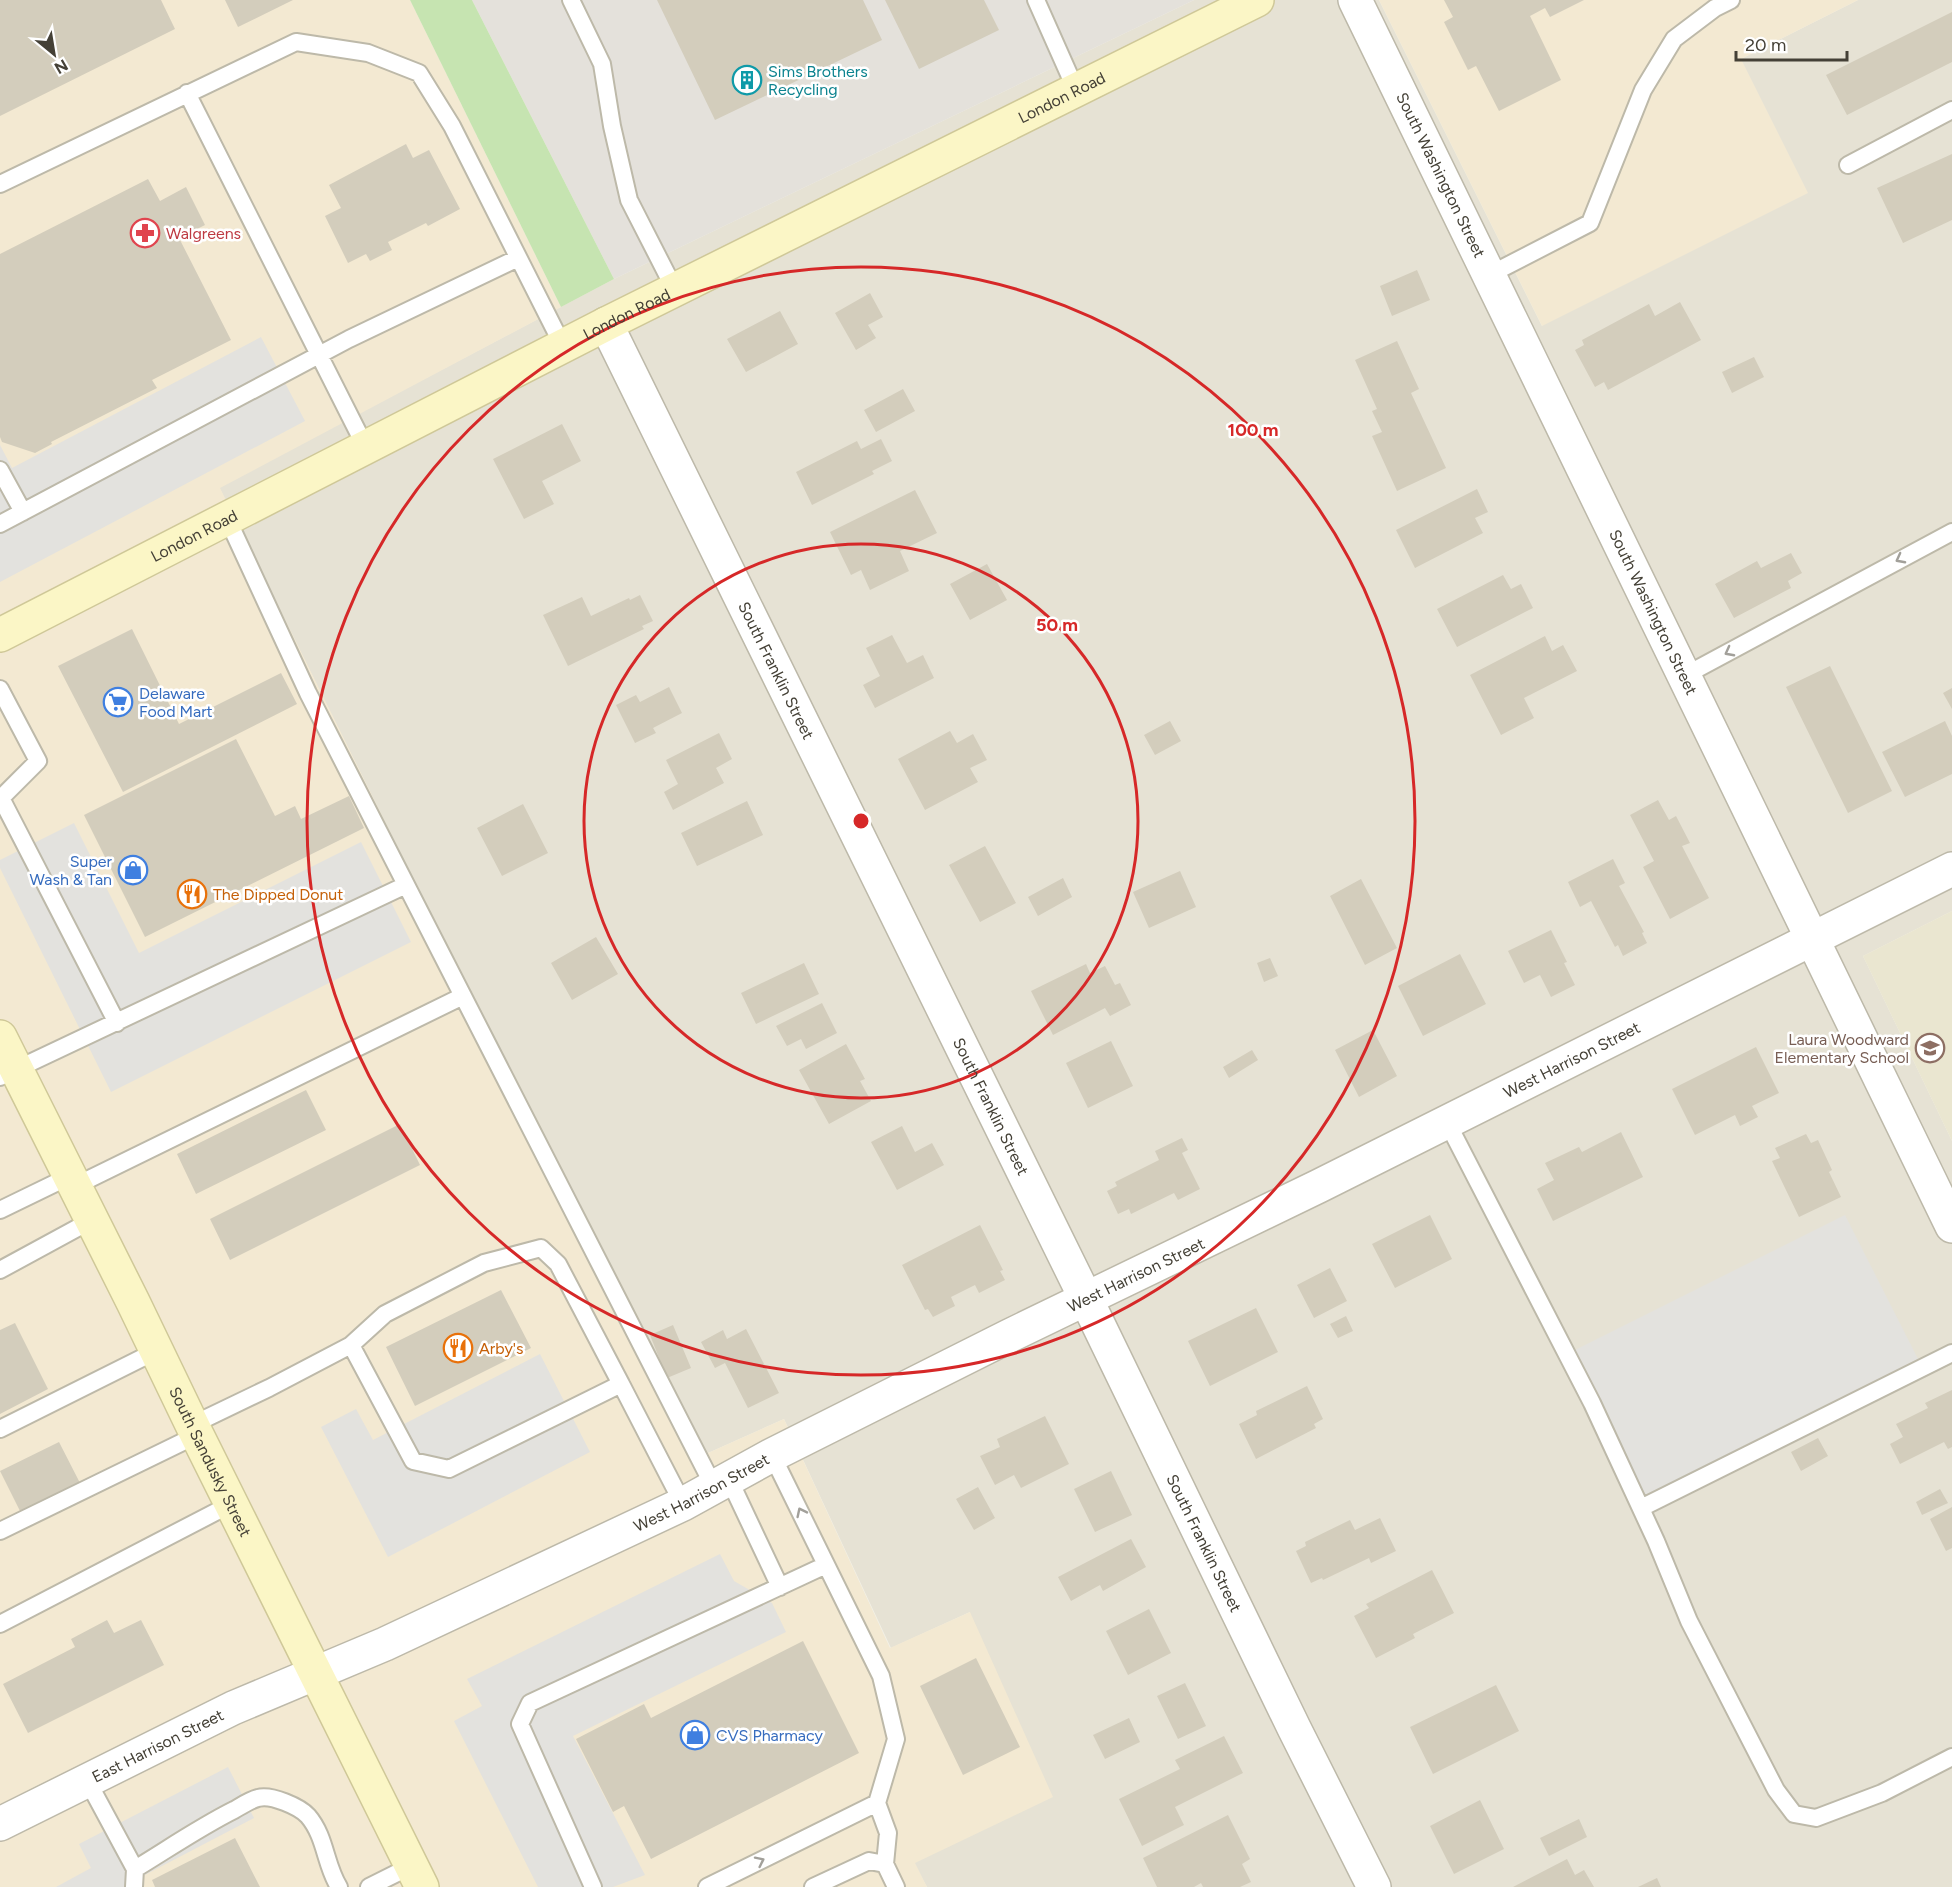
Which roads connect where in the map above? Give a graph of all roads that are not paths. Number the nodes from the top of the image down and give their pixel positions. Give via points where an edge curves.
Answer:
1 (571, 0) edge
2 (1036, 0) edge
3 (1257, 0) edge
4 (1355, 0) edge
5 (1731, 0) edge
6 (1076, 90) junction
7 (187, 93) junction
8 (1952, 110) edge
9 (1848, 165) dead end
10 (0, 184) edge
11 (518, 258) junction
12 (1491, 274) junction
13 (675, 290) junction
14 (606, 324) junction
15 (563, 346) junction
16 (319, 355) junction
17 (365, 446) junction
18 (0, 470) edge
19 (23, 512) junction
20 (227, 518) junction
21 (0, 524) edge
22 (1952, 532) edge
23 (0, 635) edge
24 (1684, 675) junction
25 (0, 689) edge
26 (1, 798) edge
27 (1952, 869) edge
28 (406, 885) junction
29 (1812, 940) junction
30 (463, 996) junction
31 (117, 1023) junction
32 (0, 1037) edge
33 (8, 1073) edge
34 (1447, 1122) junction
35 (72, 1181) junction
36 (0, 1210) edge
37 (92, 1220) junction
38 (1952, 1226) edge
39 (0, 1270) edge
40 (1086, 1299) junction
41 (351, 1345) junction
42 (156, 1351) junction
43 (1952, 1353) edge
44 (621, 1384) junction
45 (0, 1429) edge
46 (194, 1430) junction
47 (772, 1455) junction
48 (721, 1483) junction
49 (231, 1504) junction
50 (683, 1504) junction
51 (1641, 1508) junction
52 (0, 1531) edge
53 (826, 1565) junction
54 (780, 1587) junction
55 (0, 1624) edge
56 (315, 1672) junction
57 (1952, 1758) edge
58 (87, 1780) junction
59 (877, 1803) junction
60 (0, 1824) edge
61 (885, 1864) junction
62 (135, 1869) junction
63 (416, 1877) edge
64 (134, 1887) edge
65 (339, 1887) edge
66 (369, 1887) edge
67 (593, 1887) edge
68 (707, 1887) edge
69 (813, 1887) edge
70 (896, 1887) edge
71 (1374, 1887) edge

1 - 13 lane via 602,64 629,200
2 - 6 lane
3 - 6 street, London Road
4 - 12 street, South Washington Street
5 - 12 lane via 1674,39 1643,90 1590,223
6 - 13 street, London Road
7 - 10 lane
7 - 11 lane via 296,42 368,52 418,73 452,126
7 - 16 lane
8 - 9 lane
11 - 15 lane
11 - 16 lane
12 - 24 street, South Washington Street
13 - 14 street, London Road
14 - 15 street, London Road
14 - 40 street, South Franklin Street
15 - 17 street, London Road
16 - 17 lane
16 - 19 lane
17 - 20 street, London Road
18 - 19 lane
19 - 21 lane
20 - 23 street, London Road
20 - 28 lane via 308,693
22 -> 24 lane
24 - 29 street, South Washington Street
25 - 26 lane via 38,760
26 - 31 lane
27 - 29 street, West Harrison Street
28 - 30 lane
28 - 31 lane
29 - 34 street, West Harrison Street
29 - 38 street, South Washington Street
30 - 35 lane
30 - 48 lane
31 - 33 lane
32 - 33 street, South Sandusky Street
33 - 35 street, South Sandusky Street
34 - 40 street, West Harrison Street
34 - 51 lane via 1592,1403
35 - 36 lane
35 - 37 street, South Sandusky Street
37 - 39 lane
37 - 42 street, South Sandusky Street
40 - 47 street, West Harrison Street
40 - 71 street, South Franklin Street
41 - 44 lane via 413,1461 449,1469
41 - 44 lane via 385,1314 484,1263 541,1248 558,1264
41 - 46 lane
42 - 45 lane
42 - 46 street, South Sandusky Street
43 - 51 lane
44 - 50 lane
46 - 49 street, South Sandusky Street
46 - 52 lane
47 - 48 street, West Harrison Street
53 -> 47 lane
48 - 50 street, West Harrison Street
48 - 54 lane
49 - 55 lane
49 - 56 street, South Sandusky Street
50 - 56 street, West Harrison Street via 385,1644
51 - 57 lane via 1689,1621 1776,1790 1794,1814 1816,1818 1882,1793
53 - 54 lane
53 - 59 lane via 881,1676 896,1739
54 - 67 lane via 530,1703 520,1724
56 - 58 street, East Harrison Street
56 - 63 street, South Sandusky Street
58 - 60 street, East Harrison Street
58 - 62 lane
59 - 61 lane via 888,1833
68 -> 59 lane
61 - 69 lane via 869,1860
61 - 70 lane
62 - 64 lane
62 - 65 lane via 260,1797 288,1803 307,1814 317,1829
63 - 66 lane

